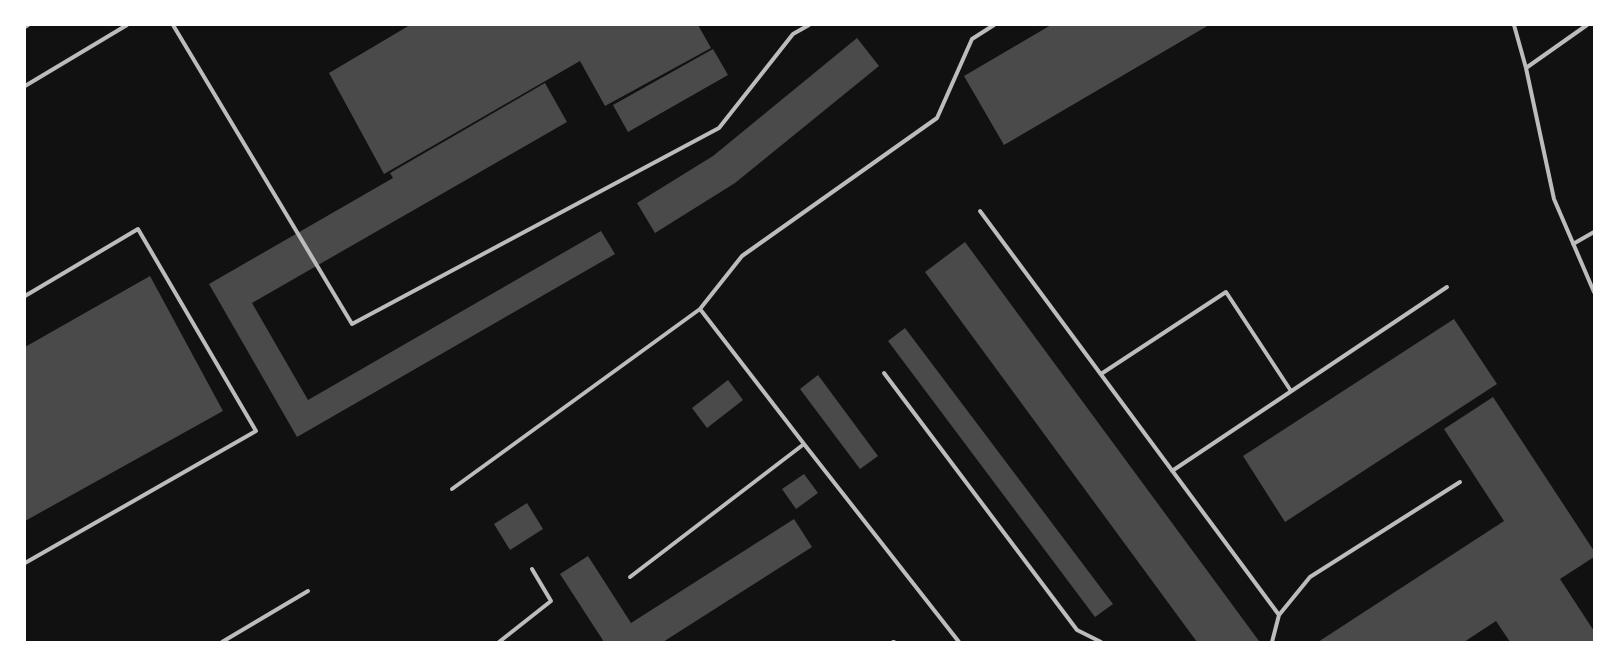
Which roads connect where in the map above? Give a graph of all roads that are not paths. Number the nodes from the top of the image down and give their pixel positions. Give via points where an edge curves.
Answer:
1 (28, 25) edge
2 (127, 25) edge
3 (173, 25) edge
4 (809, 25) edge
5 (994, 25) edge
6 (1514, 25) edge
7 (1587, 25) edge
8 (25, 27) edge
9 (1526, 68) junction
10 (25, 86) edge
11 (980, 211) dead end
12 (1594, 232) edge
13 (1573, 244) junction
14 (1447, 287) dead end
15 (1594, 292) edge
16 (25, 296) edge
17 (700, 309) junction
18 (884, 373) dead end
19 (1101, 374) junction
20 (1291, 391) junction
21 (804, 444) junction
22 (1172, 471) junction
23 (1460, 482) dead end
24 (452, 489) dead end
25 (25, 563) edge
26 (532, 569) dead end
27 (630, 578) dead end
28 (308, 591) dead end
29 (1279, 615) junction
30 (222, 642) edge
31 (499, 642) edge
32 (959, 642) edge
33 (1101, 642) edge
34 (1272, 642) edge

1 - 8 lane
2 - 10 lane
3 - 4 lane via 352,324 719,128 793,34
5 - 17 lane via 972,39 937,118 742,256
6 - 9 lane
7 - 9 lane
9 - 13 lane via 1554,199
11 - 19 lane
12 - 13 lane
13 - 15 lane
14 - 20 lane
16 - 25 lane via 138,229 256,430
17 - 21 lane
17 - 24 lane
18 - 33 lane via 1077,630
19 - 20 lane via 1226,292
19 - 22 lane
20 - 22 lane
21 - 27 lane
21 - 32 lane
22 - 29 lane
23 - 29 lane via 1310,577
26 - 31 lane via 551,602
28 - 30 lane
29 - 34 lane

